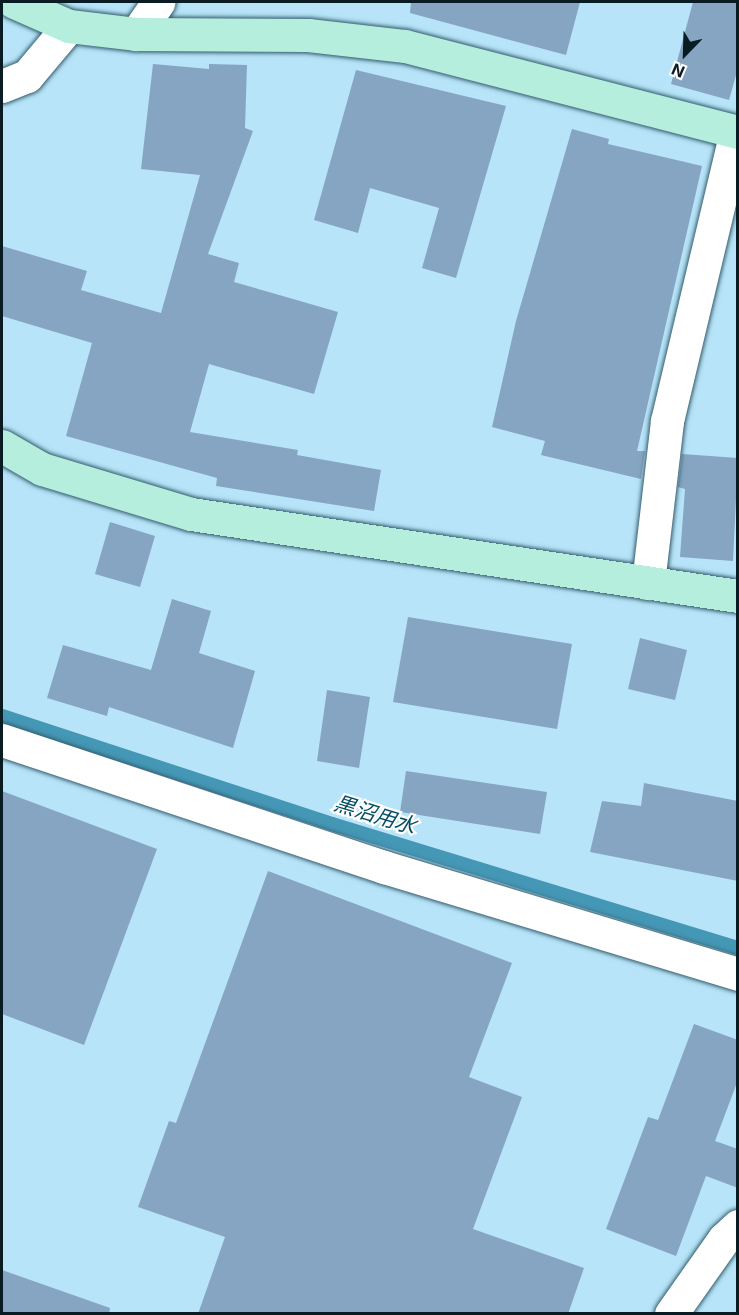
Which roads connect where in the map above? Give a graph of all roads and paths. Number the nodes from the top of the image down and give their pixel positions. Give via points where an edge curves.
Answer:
1 (14, 2) edge
2 (158, 2) edge
3 (69, 26) junction
4 (136, 34) junction
5 (2, 86) edge
6 (737, 132) edge
7 (2, 446) edge
8 (648, 583) junction
9 (738, 596) edge
10 (2, 740) edge
11 (738, 974) edge
12 (738, 1226) edge
13 (671, 1314) edge

1 - 3 street
2 - 4 street
3 - 4 street
3 - 5 street via 27,76
4 - 6 street via 308,35 405,46
6 - 8 street via 667,421
7 - 8 street via 42,469 191,514
8 - 9 street
10 - 11 street via 384,867
12 - 13 street via 724,1239

